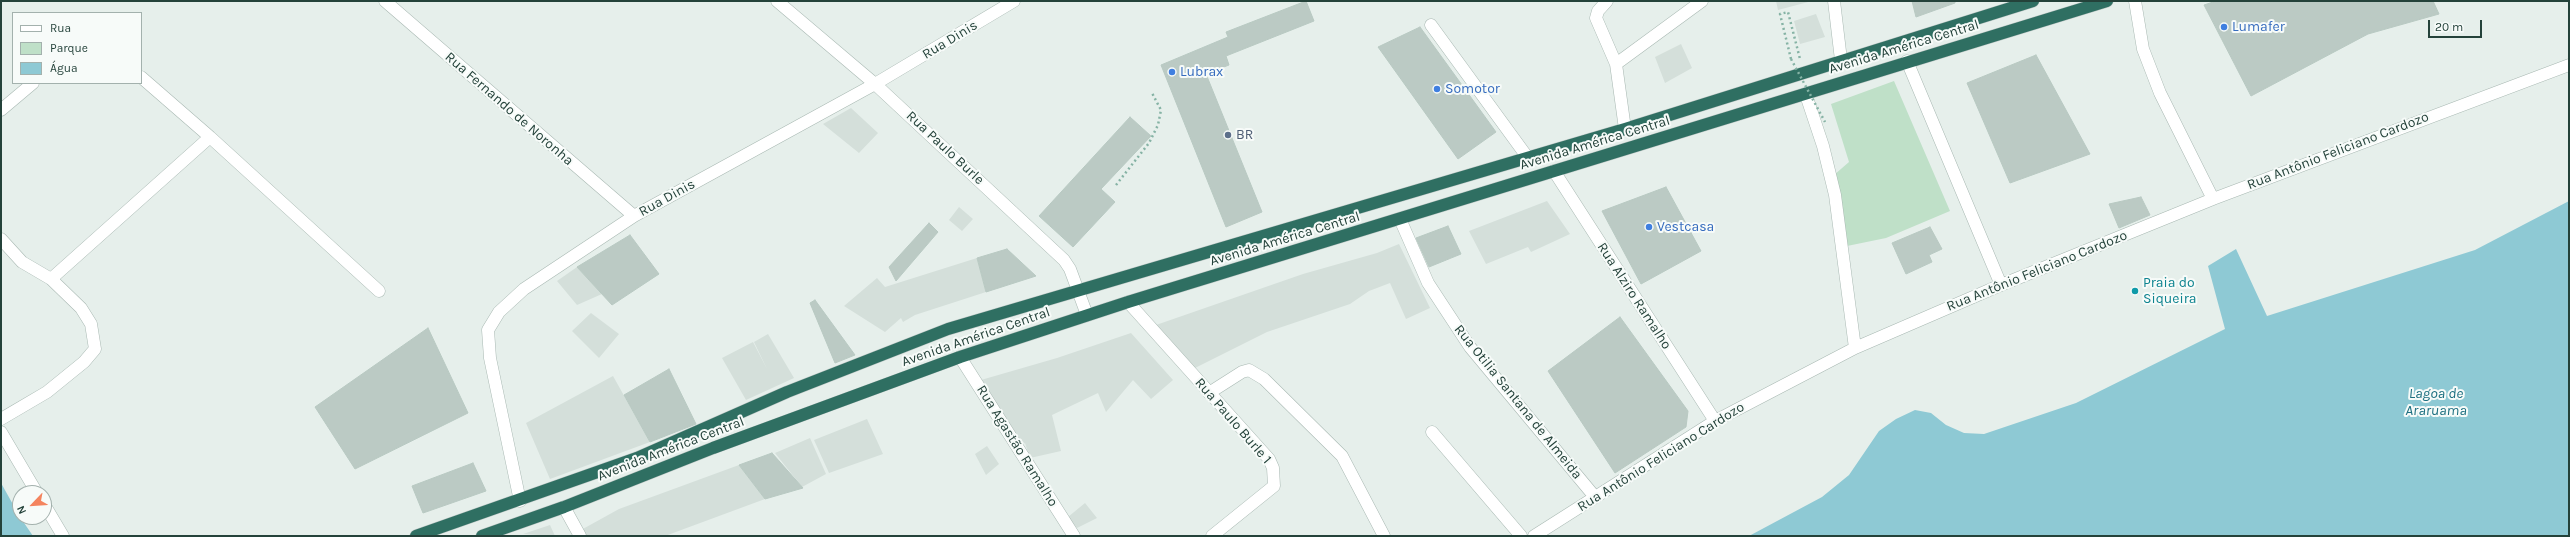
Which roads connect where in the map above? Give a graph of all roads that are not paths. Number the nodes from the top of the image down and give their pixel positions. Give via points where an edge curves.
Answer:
1 (385, 1) edge
2 (777, 1) edge
3 (1014, 1) edge
4 (1607, 1) edge
5 (1702, 1) edge
6 (1834, 1) edge
7 (2033, 1) edge
8 (2107, 1) edge
9 (2135, 1) edge
10 (1430, 25) dead end
11 (1842, 60) junction
12 (1907, 61) junction
13 (1616, 64) junction
14 (2569, 65) edge
15 (142, 78) edge
16 (32, 84) edge
17 (876, 84) junction
18 (1806, 95) junction
19 (1, 110) edge
20 (1625, 129) junction
21 (210, 137) junction
22 (1528, 158) junction
23 (1554, 171) junction
24 (2213, 199) junction
25 (634, 216) junction
26 (1400, 219) junction
27 (1, 239) edge
28 (51, 279) junction
29 (2000, 285) junction
30 (379, 291) dead end
31 (1079, 291) junction
32 (1128, 302) junction
33 (1087, 315) junction
34 (1855, 348) junction
35 (960, 357) junction
36 (1209, 393) junction
37 (1, 419) edge
38 (1715, 421) junction
39 (1, 432) edge
40 (1432, 432) dead end
41 (32, 485) edge
42 (1595, 497) junction
43 (520, 501) junction
44 (564, 508) junction
45 (52, 517) edge
46 (63, 536) edge
47 (416, 536) edge
48 (482, 536) edge
49 (580, 536) edge
50 (1074, 536) edge
51 (1212, 536) edge
52 (1384, 536) edge
53 (1521, 536) edge
54 (1534, 536) edge

1 - 25 street, Rua Fernando de Noronha
2 - 17 street, Rua Paulo Burle
3 - 17 street, Rua Dinis
4 - 13 street via 1598,11 1596,18
5 - 13 street
6 - 11 street
7 - 11 highway, Avenida América Central
8 - 12 highway, Avenida América Central
9 - 24 street via 2143,49 2160,93
10 - 22 street
11 - 20 highway, Avenida América Central
12 - 18 highway, Avenida América Central
12 - 29 street
13 - 20 street
14 - 24 street, Rua Antônio Feliciano Cardozo
15 - 21 street
16 - 19 street
17 - 25 street, Rua Dinis
17 - 31 street, Rua Paulo Burle via 1064,260
18 - 23 highway, Avenida América Central
18 - 34 street via 1823,146 1835,195
20 - 22 highway, Avenida América Central
21 - 28 street
21 - 30 street
22 - 31 highway, Avenida América Central
23 - 26 highway, Avenida América Central
23 - 38 street, Rua Alziro Ramalho
24 - 29 street, Rua Antônio Feliciano Cardozo
25 - 43 street, Rua Dinis via 524,289 499,312 488,330 490,358
26 - 32 highway, Avenida América Central
26 - 42 street, Rua Otilia Santana de Almeida via 1428,284 1458,329 1502,387
27 - 28 street via 22,262
28 - 37 street via 70,295 91,324 95,349 84,362 47,392
29 - 34 street, Rua Antônio Feliciano Cardozo
31 - 33 street, Rua Paulo Burle
31 - 43 highway, Avenida América Central via 948,329 787,392 637,458
32 - 33 highway, Avenida América Central
32 - 36 street, Rua Paulo Burle 1
33 - 35 highway, Avenida América Central
34 - 38 street, Rua Antônio Feliciano Cardozo
35 - 44 highway, Avenida América Central via 713,448
35 - 50 street, Rua Agastão Ramalho
36 - 51 street, Rua Paulo Burle 1 via 1269,459 1274,478 1274,486
36 - 52 street via 1249,370 1264,379 1342,456
38 - 42 street, Rua Antônio Feliciano Cardozo
39 - 41 street
40 - 53 street
42 - 54 street, Rua Antônio Feliciano Cardozo
43 - 47 highway, Avenida América Central
44 - 48 highway, Avenida América Central
44 - 49 street
45 - 46 street

